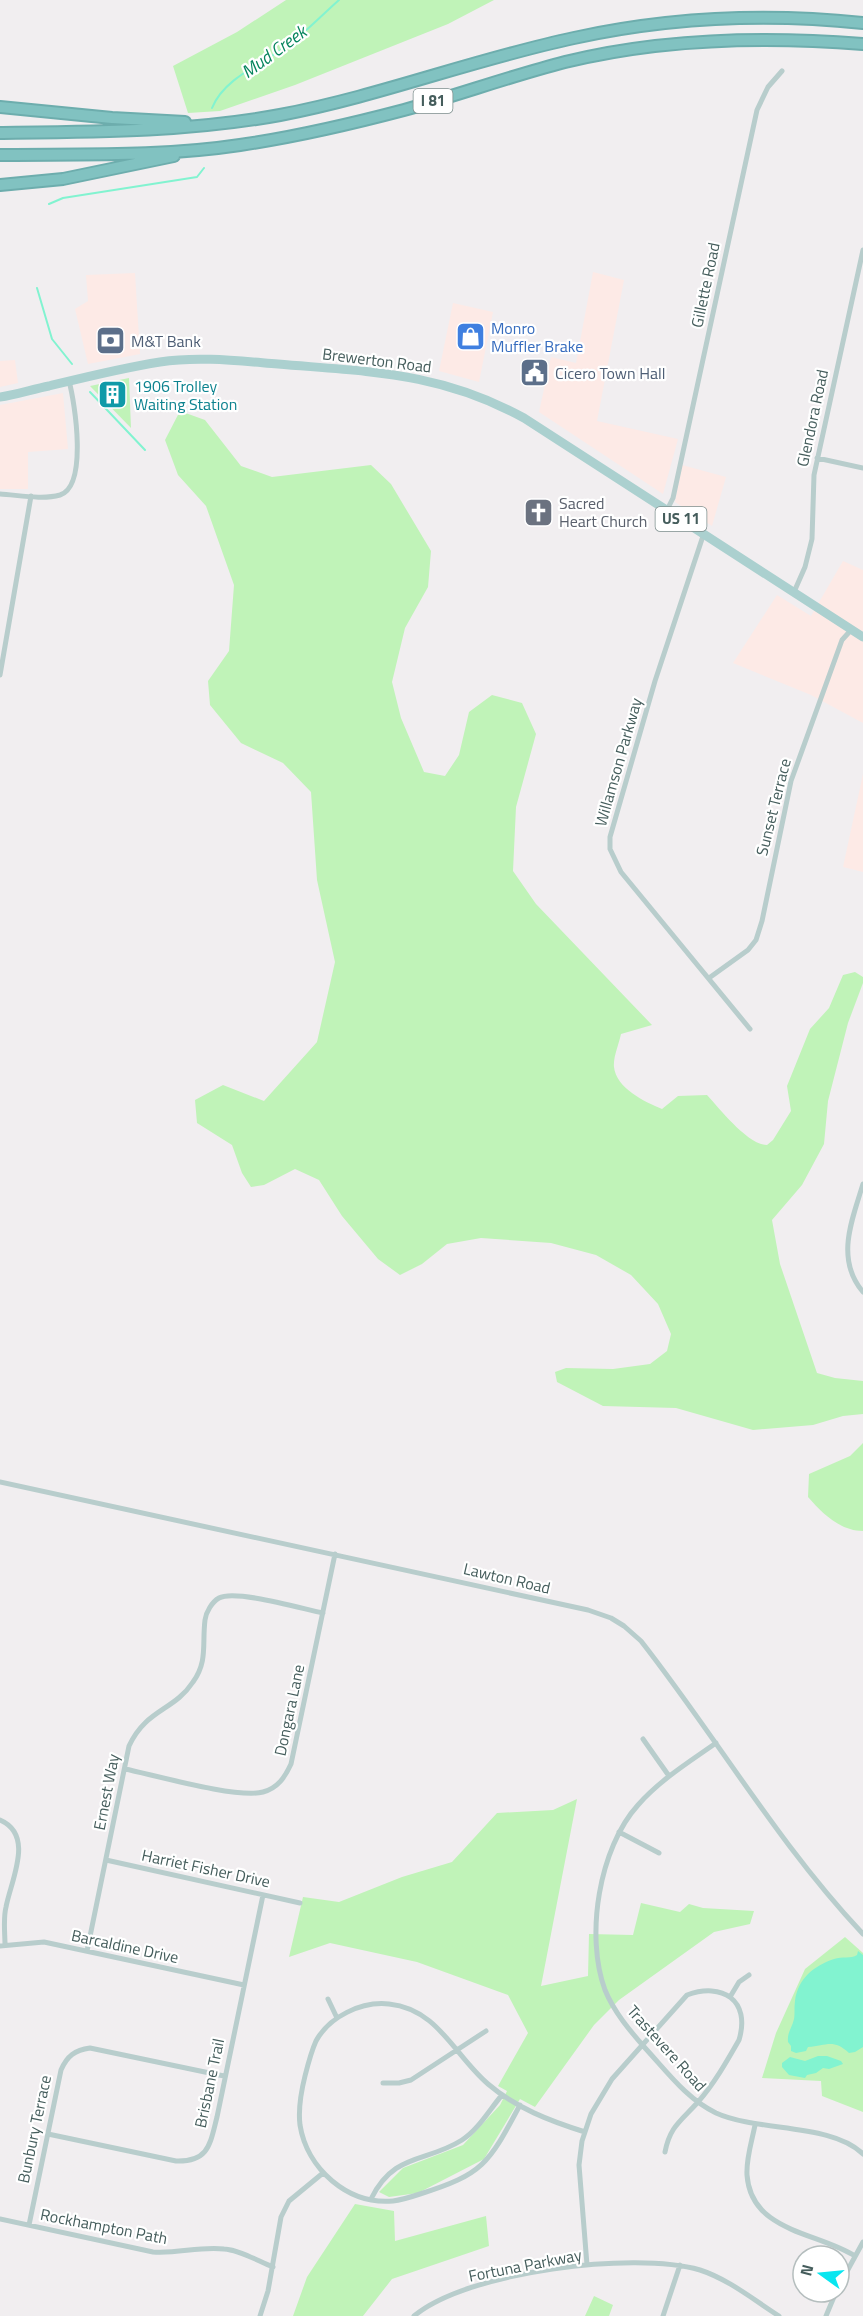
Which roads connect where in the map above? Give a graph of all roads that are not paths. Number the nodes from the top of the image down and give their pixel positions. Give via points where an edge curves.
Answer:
1 (863, 22) edge
2 (863, 44) edge
3 (782, 71) dead end
4 (0, 106) edge
5 (218, 124) junction
6 (0, 133) edge
7 (198, 150) junction
8 (0, 155) edge
9 (0, 185) edge
10 (863, 250) edge
11 (69, 381) junction
12 (0, 397) edge
13 (818, 458) junction
14 (863, 468) edge
15 (0, 494) edge
16 (31, 496) junction
17 (667, 510) junction
18 (704, 533) junction
19 (794, 592) junction
20 (852, 629) junction
21 (863, 637) edge
22 (0, 675) edge
23 (709, 978) junction
24 (750, 1029) dead end
25 (863, 1185) edge
26 (863, 1292) edge
27 (0, 1482) edge
28 (335, 1554) junction
29 (323, 1613) junction
30 (643, 1739) dead end
31 (716, 1743) junction
32 (125, 1769) junction
33 (669, 1776) junction
34 (0, 1820) edge
35 (619, 1832) junction
36 (659, 1853) dead end
37 (106, 1860) junction
38 (263, 1895) junction
39 (300, 1902) dead end
40 (863, 1934) edge
41 (3, 1946) edge
42 (87, 1951) junction
43 (749, 1974) dead end
44 (244, 1985) junction
45 (730, 1997) junction
46 (328, 1999) dead end
47 (337, 2018) junction
48 (486, 2031) dead end
49 (642, 2044) junction
50 (457, 2049) junction
51 (224, 2076) junction
52 (383, 2083) dead end
53 (502, 2095) junction
54 (698, 2102) junction
55 (520, 2105) junction
56 (755, 2125) junction
57 (585, 2132) junction
58 (48, 2134) junction
59 (665, 2152) dead end
60 (863, 2154) edge
61 (323, 2173) junction
62 (371, 2199) junction
63 (0, 2218) edge
64 (29, 2225) junction
65 (863, 2242) edge
66 (855, 2256) junction
67 (851, 2264) edge
68 (587, 2265) junction
69 (680, 2265) junction
70 (273, 2266) junction
71 (260, 2316) edge
72 (414, 2316) edge
73 (663, 2316) edge
74 (779, 2316) edge

1 - 5 highway, I 81 via 761,16 629,27 562,40 327,105
2 - 7 highway, I 81 via 779,39 703,41 608,54 566,62 333,127
3 - 17 street, Gillette Road via 768,87 757,110 674,498
4 - 5 highway
5 - 6 highway, I 81 via 118,132
7 - 8 highway, I 81
7 - 9 highway via 63,179
10 - 13 street, Glendora Road
11 - 12 main road, Brewerton Road / US 11
11 - 16 street via 75,418 74,481 61,494
11 - 17 main road, Brewerton Road / US 11 via 163,361 189,360 412,377 498,403
13 - 14 street
13 - 19 street, Glendora Road via 812,496 812,539
15 - 16 street
16 - 22 street
17 - 18 main road, Brewerton Road / US 11
18 - 19 main road, Brewerton Road / US 11
18 - 23 street, Willamson Parkway via 655,681 610,837 610,849 621,872
19 - 20 main road, Brewerton Road / US 11
20 - 21 main road, Brewerton Road / US 11
20 - 23 street, Sunset Terrace via 842,640 791,781 756,940
23 - 24 street, Willamson Parkway
25 - 26 street via 846,1245 850,1269
27 - 28 street, Lawton Road
28 - 29 street, Dongara Lane
28 - 31 street, Lawton Road via 611,1618 641,1641
29 - 32 street, Ernest Way via 236,1595 218,1598 206,1615 206,1648 196,1679 188,1690 143,1724 129,1746
29 - 32 street, Dongara Lane via 291,1764 281,1781 265,1792 240,1794
30 - 33 street
31 - 33 street, Trastevere Road
31 - 40 street, Lawton Road via 822,1889
32 - 37 street, Ernest Way
33 - 35 street, Trastevere Road via 638,1804
34 - 41 street via 14,1829 19,1840 5,1910
35 - 36 street
35 - 49 street, Trastevere Road via 596,1912 595,1937 598,1964 612,2004
37 - 38 street, Harriet Fisher Drive
37 - 42 street, Ernest Way
38 - 39 street, Harriet Fisher Drive
38 - 44 street, Brisbane Trail
41 - 42 street, Barcaldine Drive via 44,1942
42 - 44 street, Barcaldine Drive
43 - 45 street
44 - 51 street, Brisbane Trail
45 - 49 street via 711,1990 687,1995
45 - 54 street via 742,2018 739,2040
46 - 47 street
47 - 50 street via 373,2004 405,2006 431,2020
47 - 61 street via 322,2033 310,2055 300,2105 306,2146
48 - 50 street
49 - 54 street, Trastevere Road
49 - 57 street via 605,2089
50 - 52 street via 411,2080
50 - 53 street via 482,2079
51 - 58 street, Brisbane Trail via 208,2148 194,2160 176,2161
51 - 58 street, Bunbury Terrace via 90,2048 80,2050 64,2062
53 - 55 street
53 - 62 street via 465,2139 394,2168
54 - 56 street, Trastevere Road via 731,2119
54 - 59 street via 668,2136
55 - 57 street
55 - 62 street via 498,2146 478,2169 401,2200
56 - 60 street, Trastevere Road via 831,2137
56 - 66 street via 747,2175 758,2205 776,2223
57 - 68 street via 579,2165
58 - 64 street, Bunbury Terrace
61 - 62 street via 346,2190
61 - 70 street via 286,2205
63 - 64 street, Rockhampton Path
64 - 70 street, Rockhampton Path via 166,2254 228,2249
65 - 66 street
66 - 67 street
68 - 69 street, Fortuna Parkway
68 - 72 street, Fortuna Parkway via 487,2283 427,2305
69 - 73 street
69 - 74 street, Fortuna Parkway via 717,2277
70 - 71 street

